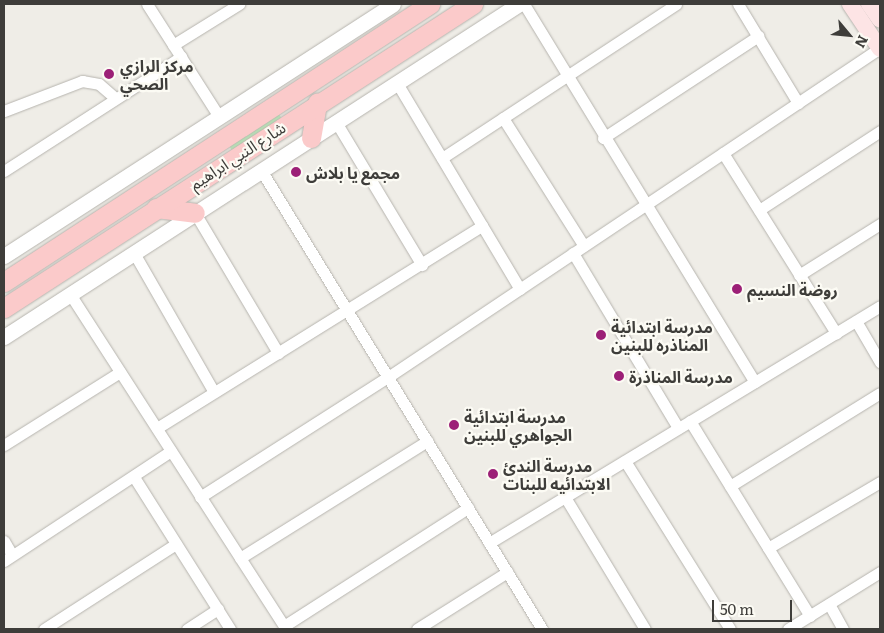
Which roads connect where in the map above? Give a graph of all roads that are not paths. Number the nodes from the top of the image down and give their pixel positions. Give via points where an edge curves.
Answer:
1 (147, 4) edge
2 (240, 4) edge
3 (393, 4) edge
4 (419, 4) edge
5 (430, 4) edge
6 (473, 4) edge
7 (490, 4) edge
8 (519, 4) edge
9 (524, 4) edge
10 (676, 4) edge
11 (738, 4) edge
12 (850, 4) edge
13 (869, 4) edge
14 (880, 20) edge
15 (758, 36) junction
16 (173, 44) junction
17 (360, 48) junction
18 (880, 48) edge
19 (181, 57) junction
20 (373, 67) junction
21 (566, 77) junction
22 (397, 83) junction
23 (114, 98) junction
24 (316, 103) junction
25 (798, 103) junction
26 (4, 112) edge
27 (220, 118) junction
28 (502, 118) junction
29 (336, 122) junction
30 (880, 131) edge
31 (311, 138) junction
32 (603, 138) junction
33 (723, 153) junction
34 (442, 158) junction
35 (262, 170) junction
36 (4, 171) edge
37 (644, 206) junction
38 (156, 208) junction
39 (759, 210) junction
40 (195, 213) junction
41 (880, 224) edge
42 (482, 226) junction
43 (584, 246) junction
44 (134, 253) junction
45 (573, 253) junction
46 (4, 256) edge
47 (422, 264) junction
48 (800, 275) junction
49 (4, 282) edge
50 (520, 289) junction
51 (70, 294) junction
52 (880, 306) edge
53 (4, 308) edge
54 (347, 310) junction
55 (856, 320) junction
56 (836, 332) junction
57 (4, 337) edge
58 (278, 353) junction
59 (880, 362) edge
60 (120, 372) junction
61 (388, 377) junction
62 (755, 382) junction
63 (214, 392) junction
64 (880, 393) edge
65 (690, 421) junction
66 (156, 428) junction
67 (678, 428) junction
68 (427, 441) junction
69 (4, 445) edge
70 (171, 452) junction
71 (625, 461) junction
72 (134, 477) junction
73 (880, 482) edge
74 (730, 486) junction
75 (200, 496) junction
76 (565, 497) junction
77 (468, 508) junction
78 (4, 541) edge
79 (489, 543) junction
80 (176, 544) junction
81 (768, 548) junction
82 (8, 558) edge
83 (240, 558) junction
84 (507, 572) junction
85 (880, 572) edge
86 (829, 604) junction
87 (218, 609) junction
88 (810, 616) junction
89 (285, 627) edge
90 (44, 629) edge
91 (187, 629) edge
92 (230, 629) edge
93 (417, 629) edge
94 (542, 629) edge
95 (645, 629) edge
96 (730, 629) edge
97 (788, 629) edge
98 (843, 629) edge

1 - 16 street
2 - 16 street
3 - 27 street
4 - 17 main road
5 - 17 main road, شارع النبي ابراهيم
6 - 20 main road, شارع النبي ابراهيم
7 - 20 main road
8 - 22 street
9 - 21 street
10 - 21 street
11 - 15 street
12 - 18 main road
13 - 14 main road
15 - 25 street
15 - 32 street
16 - 19 street
17 - 49 main road, شارع النبي ابراهيم
18 - 25 street
19 - 23 street
19 - 27 street
20 - 24 main road, شارع النبي ابراهيم
21 - 28 street
21 - 32 street
22 - 29 street
22 - 34 street
23 - 26 street via 99,84 82,81
23 - 36 street
24 - 31 main road
24 - 38 main road, شارع النبي ابراهيم
25 - 33 street
27 - 46 street
28 - 34 street
28 - 43 street
29 - 31 street
29 - 47 street
30 - 39 street
31 - 35 street
32 - 37 street
33 - 37 street
33 - 39 street
34 - 42 street
35 - 40 street
35 - 54 street
37 - 43 street
37 - 62 street
38 - 40 main road
38 - 53 main road, شارع النبي ابراهيم
39 - 48 street
40 - 44 street
40 - 58 street
41 - 48 street
42 - 47 street
42 - 50 street
43 - 45 street
44 - 51 street
44 - 63 street
45 - 50 street
45 - 67 street
47 - 54 street
48 - 56 street
50 - 61 street
51 - 57 street
51 - 60 street
52 - 55 street
54 - 58 street
54 - 61 street
55 - 56 street
55 - 59 street
56 - 62 street
58 - 63 street
60 - 66 street
60 - 69 street
61 - 68 street
61 - 75 street
62 - 65 street
63 - 66 street
64 - 74 street
65 - 67 street
65 - 74 street
66 - 70 street
67 - 71 street
68 - 77 street
68 - 83 street
70 - 72 street
70 - 75 street
71 - 76 street
71 - 96 street
72 - 80 street
72 - 82 street
73 - 81 street
74 - 81 street
75 - 83 street
76 - 79 street
76 - 95 street
77 - 79 street
77 - 89 street
78 - 82 street
79 - 84 street
80 - 87 street
80 - 90 street
81 - 88 street
83 - 89 street
84 - 93 street
84 - 94 street
85 - 86 street
86 - 88 street
86 - 98 street
87 - 91 street
87 - 92 street
88 - 97 street

